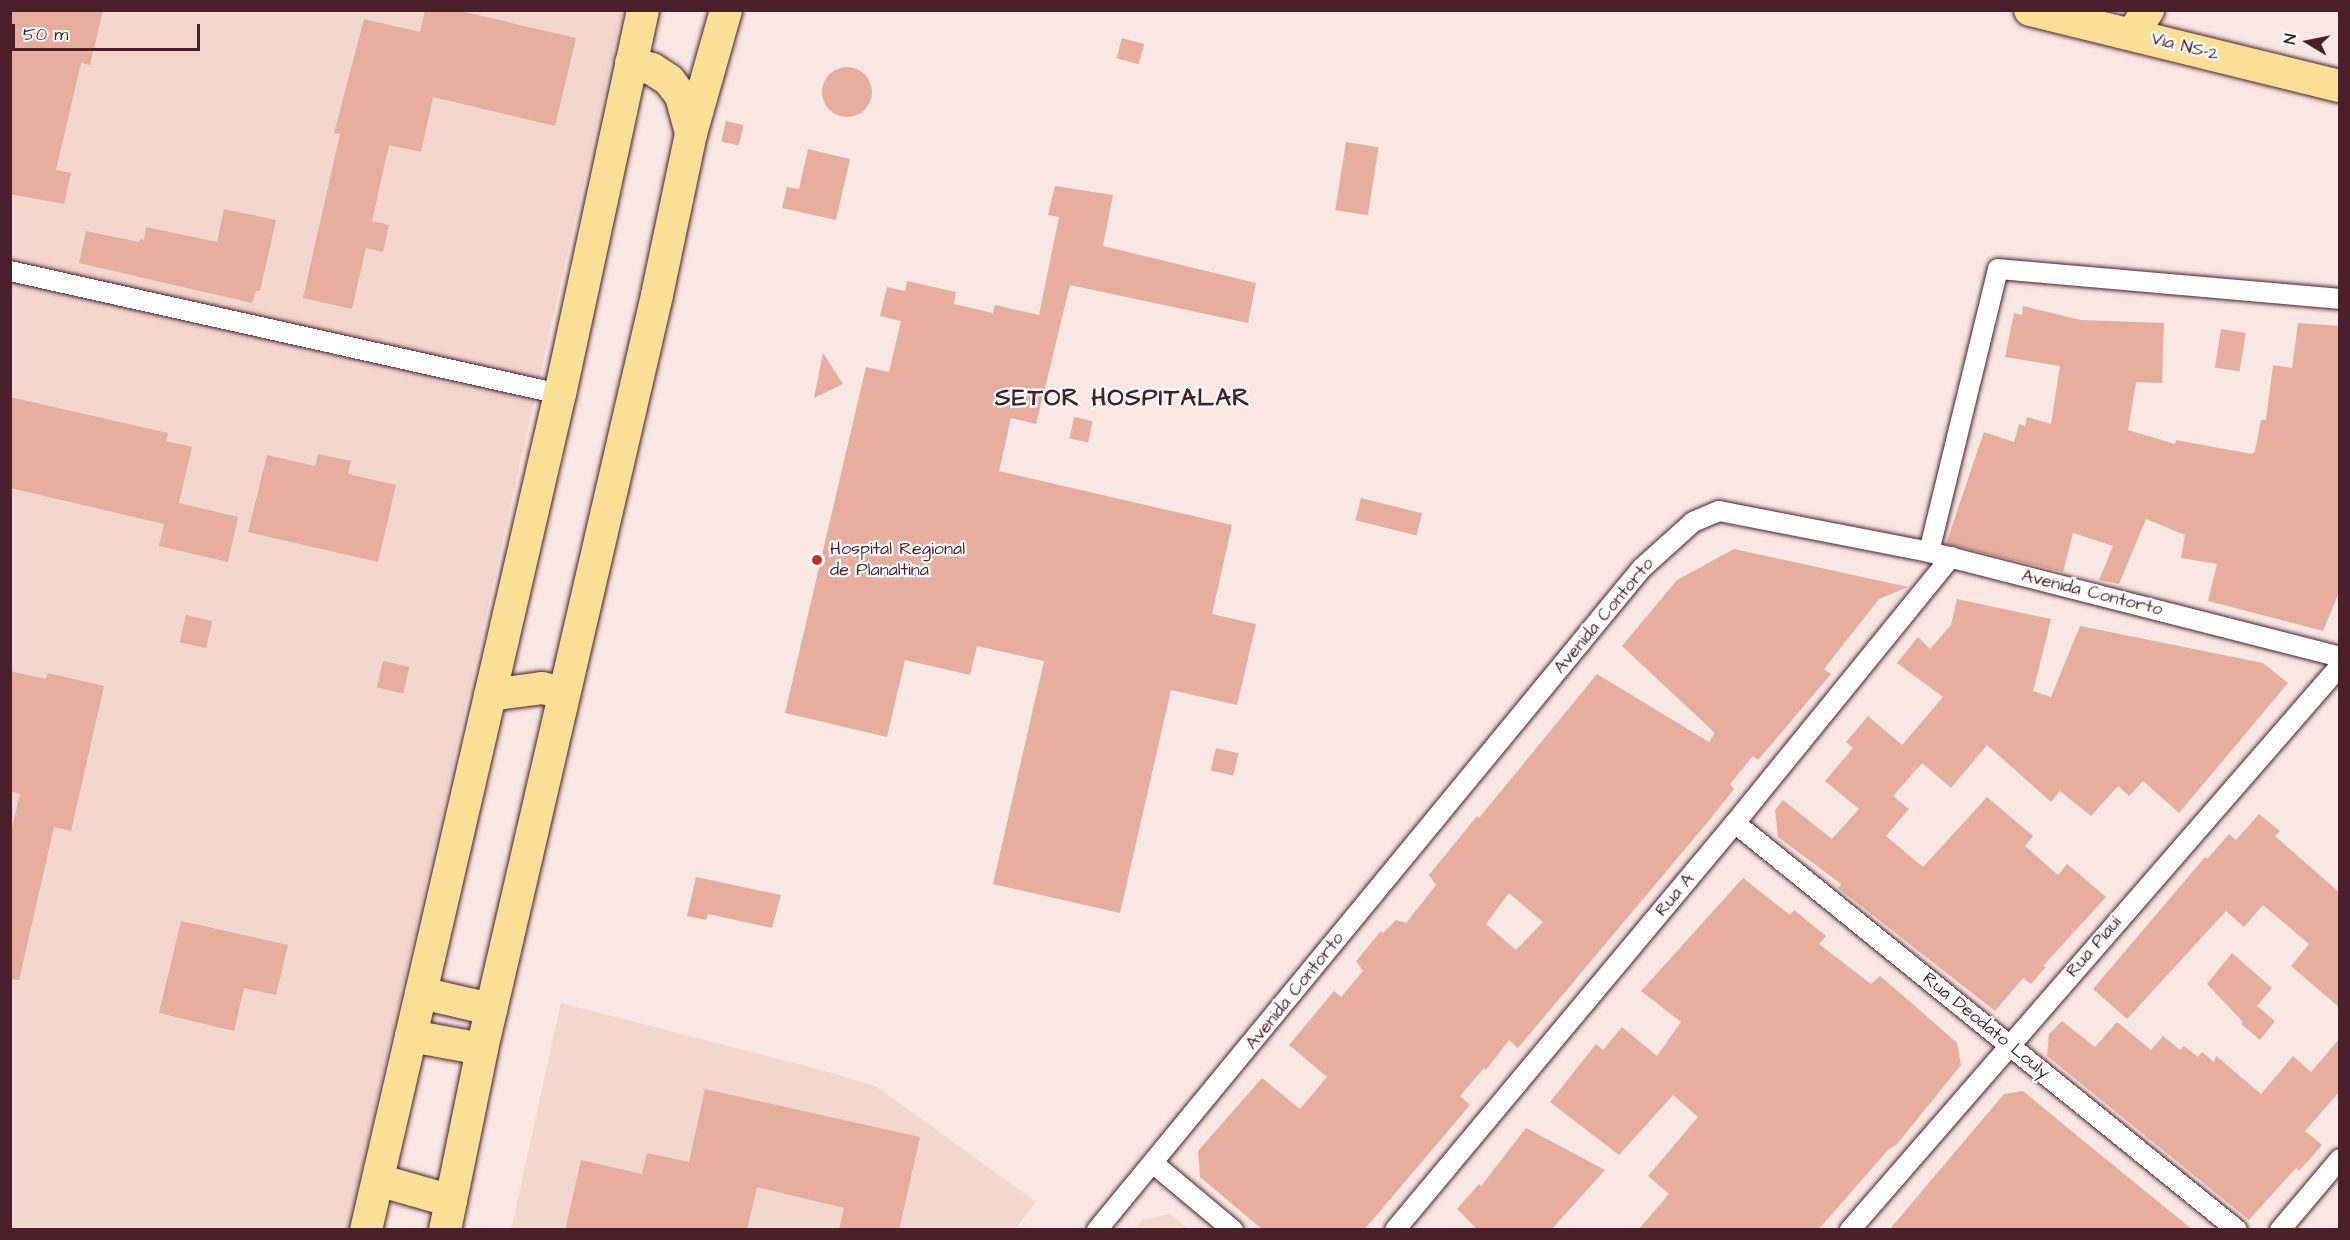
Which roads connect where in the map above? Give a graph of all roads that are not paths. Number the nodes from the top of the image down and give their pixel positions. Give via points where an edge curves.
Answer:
1 (643, 10) edge
2 (726, 10) edge
3 (2030, 10) edge
4 (2140, 22) edge
5 (631, 63) junction
6 (2340, 86) edge
7 (691, 134) junction
8 (10, 271) edge
9 (2340, 299) edge
10 (560, 394) junction
11 (1929, 552) junction
12 (1951, 557) junction
13 (2340, 657) edge
14 (2340, 666) edge
15 (563, 693) junction
16 (490, 695) junction
17 (1735, 823) junction
18 (421, 993) junction
19 (492, 1009) junction
20 (411, 1036) junction
21 (2009, 1045) junction
22 (482, 1049) junction
23 (2340, 1159) edge
24 (1154, 1164) junction
25 (378, 1180) junction
26 (448, 1216) edge
27 (366, 1230) edge
28 (1097, 1230) edge
29 (1233, 1230) edge
30 (1395, 1230) edge
31 (1850, 1230) edge
32 (2237, 1230) edge
33 (2280, 1230) edge

1 - 5 main road
2 - 7 main road
3 - 4 main road, Via NS-2
4 - 6 main road, Via NS-2
5 - 7 main road via 652,69 669,80 681,96
5 - 10 main road
7 - 15 main road
8 - 10 street
9 - 11 street via 1998,269
10 - 16 main road
11 - 12 street, Avenida Contorto
11 - 24 street, Avenida Contorto via 1719,511 1693,522 1642,568
12 - 13 street, Avenida Contorto
12 - 17 street, Rua A
14 - 21 street, Rua Piauí
15 - 16 main road via 542,688
15 - 19 main road
16 - 18 main road
17 - 21 street, Rua Deodato Louly
17 - 30 street, Rua A
18 - 19 main road
18 - 20 main road
19 - 22 main road
20 - 22 main road
20 - 25 main road
21 - 31 street, Rua Piauí
21 - 32 street, Rua Deodato Louly
22 - 26 main road
23 - 33 street
24 - 28 street, Avenida Contorto
24 - 29 street
25 - 26 main road
25 - 27 main road

